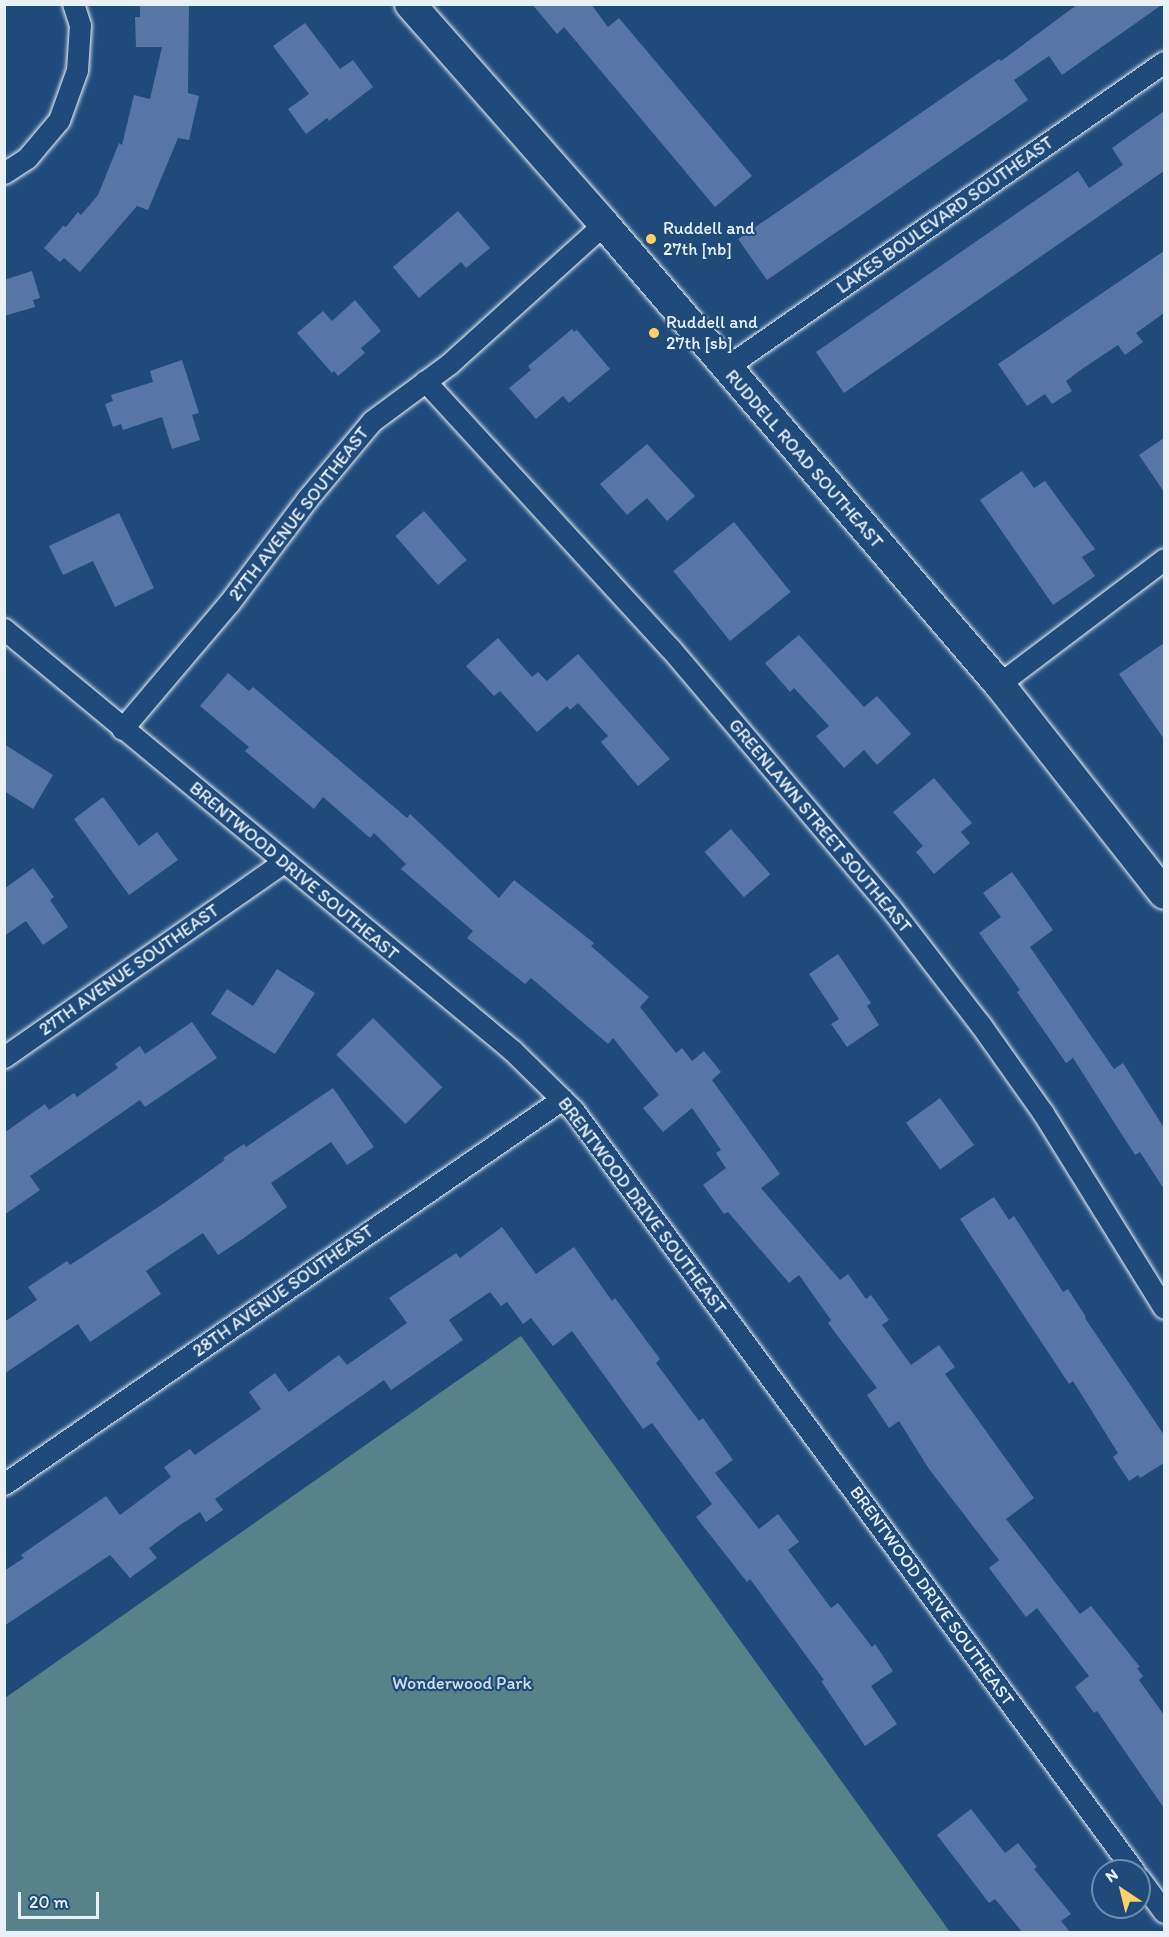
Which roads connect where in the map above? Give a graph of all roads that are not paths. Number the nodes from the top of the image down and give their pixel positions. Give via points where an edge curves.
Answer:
1 (73, 4) edge
2 (410, 4) edge
3 (1164, 62) edge
4 (4, 172) edge
5 (604, 224) junction
6 (725, 368) junction
7 (425, 381) junction
8 (1164, 559) edge
9 (4, 629) edge
10 (999, 684) junction
11 (122, 729) junction
12 (284, 862) junction
13 (1164, 894) edge
14 (4, 1057) edge
15 (562, 1099) junction
16 (1164, 1308) edge
17 (4, 1484) edge
18 (1125, 1859) edge
19 (1151, 1894) edge
20 (1164, 1912) edge

1 - 4 street via 80,25 77,70 58,120 27,158
2 - 5 main road, RUDDELL ROAD SOUTHEAST
3 - 6 street, LAKES BOULEVARD SOUTHEAST
5 - 6 main road, RUDDELL ROAD SOUTHEAST
5 - 7 street, 27TH AVENUE SOUTHEAST via 457,357
6 - 10 main road, RUDDELL ROAD SOUTHEAST
7 - 11 street, 27TH AVENUE SOUTHEAST via 372,421 229,603
7 - 16 street, GREENLAWN STREET SOUTHEAST via 670,648 889,906 1043,1113
8 - 10 street
9 - 11 street, BRENTWOOD DRIVE SOUTHEAST
10 - 13 main road, RUDDELL ROAD SOUTHEAST
11 - 12 street, BRENTWOOD DRIVE SOUTHEAST
12 - 14 street, 27TH AVENUE SOUTHEAST
12 - 15 street, BRENTWOOD DRIVE SOUTHEAST via 513,1051
15 - 17 street, 28TH AVENUE SOUTHEAST
15 - 18 street, BRENTWOOD DRIVE SOUTHEAST
19 - 20 street

